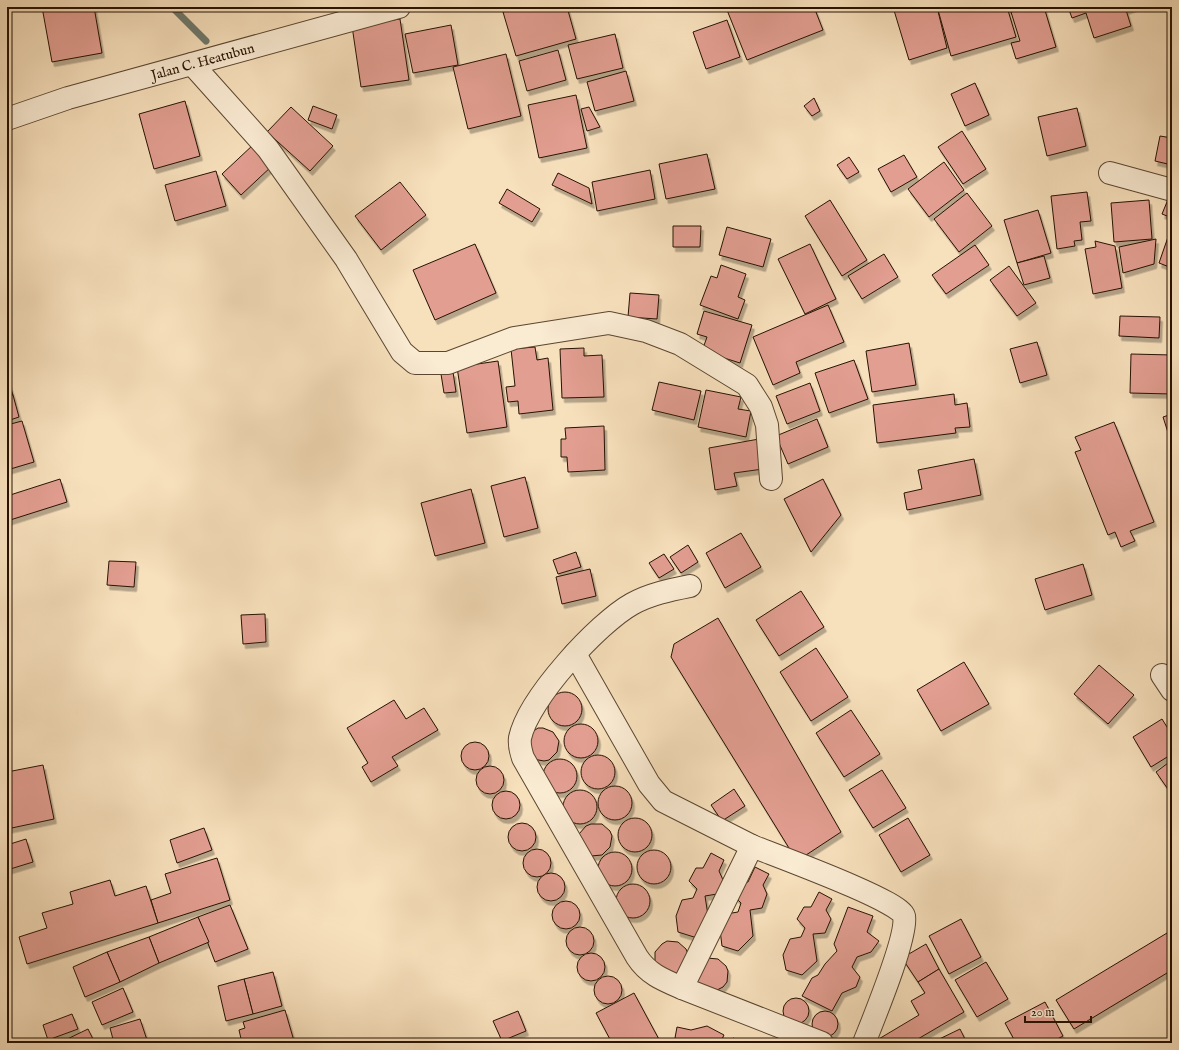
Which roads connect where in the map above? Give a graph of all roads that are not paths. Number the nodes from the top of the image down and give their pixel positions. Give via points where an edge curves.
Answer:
1 (399, 7) edge
2 (192, 64) junction
3 (7, 119) edge
4 (1110, 173) dead end
5 (1172, 190) edge
6 (771, 479) dead end
7 (690, 586) dead end
8 (575, 654) junction
9 (752, 846) junction
10 (682, 988) junction
11 (822, 1043) edge
12 (864, 1043) edge

1 - 2 street, Jalan C. Heatubun
2 - 3 street, Jalan C. Heatubun via 68,98
2 - 6 street via 268,149 346,259 402,352 415,363 448,363 514,338 609,323 646,330 680,344 747,385 761,407 767,425
4 - 5 street
7 - 8 street via 666,590 631,605 596,632
8 - 9 street via 649,784 663,801
8 - 10 street via 553,681 523,728 520,749 644,968
9 - 10 street
9 - 12 street via 881,898 903,912 904,928 899,949
10 - 11 street

